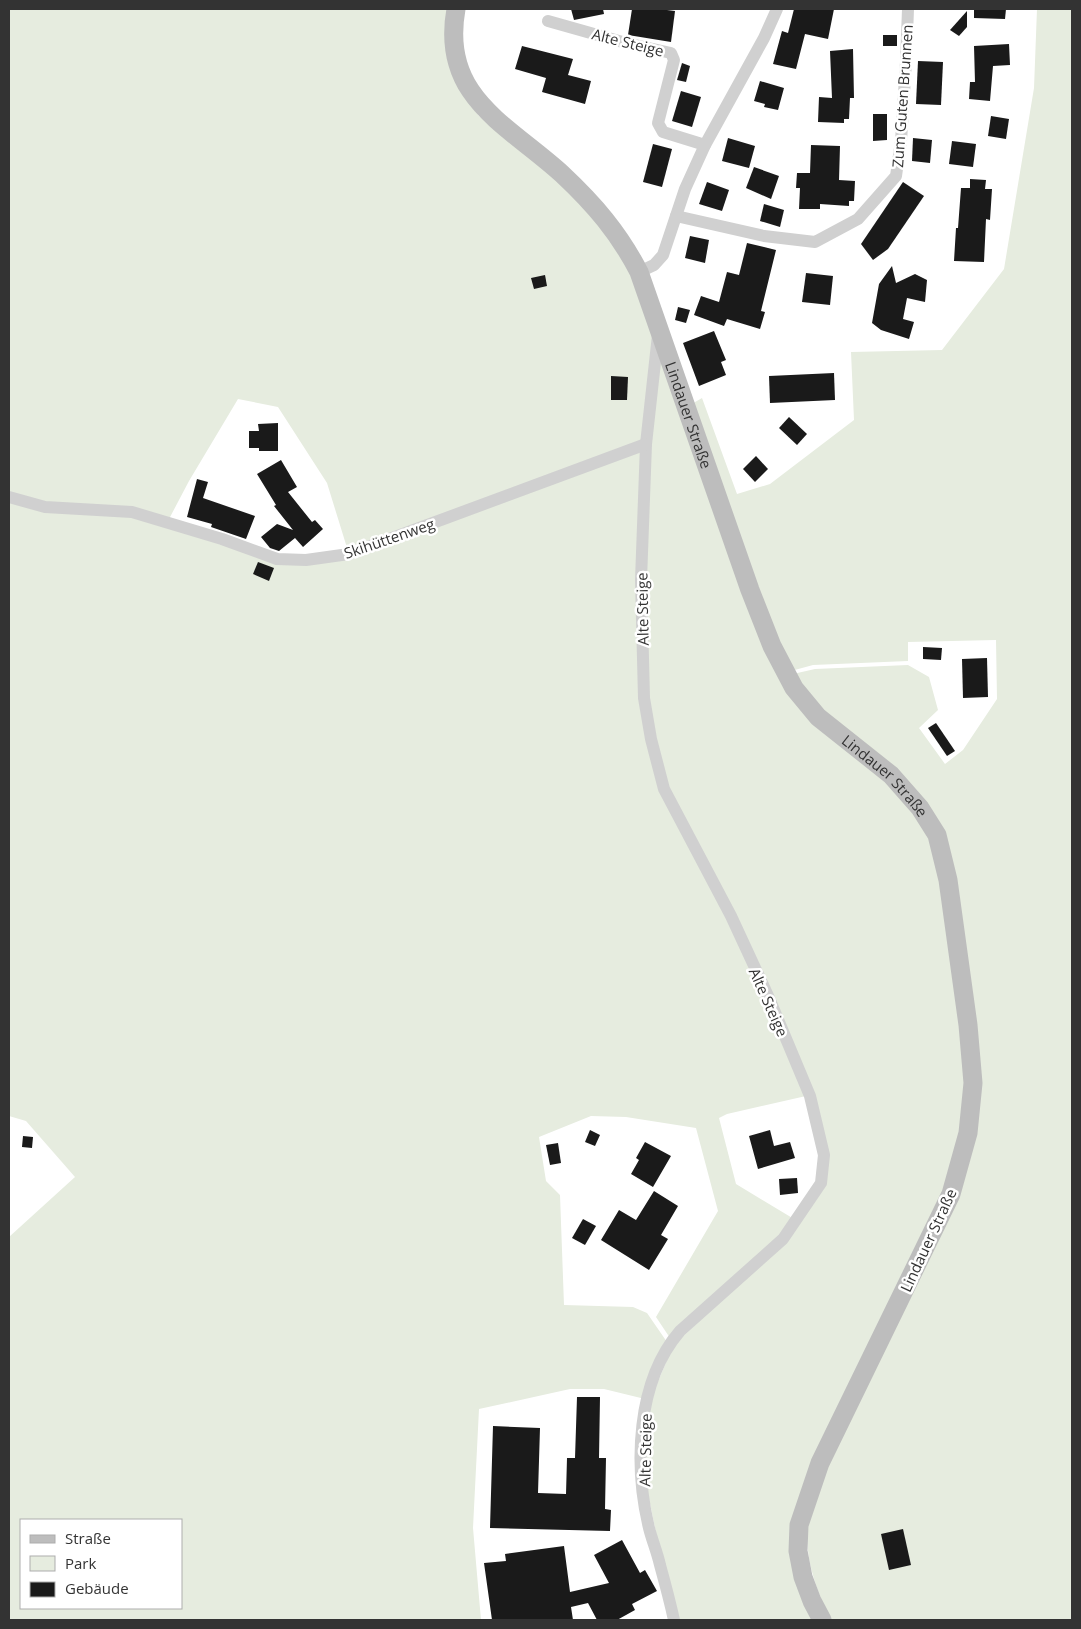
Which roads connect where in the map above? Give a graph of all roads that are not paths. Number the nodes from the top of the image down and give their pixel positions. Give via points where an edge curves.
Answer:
1 (456, 9) edge
2 (776, 9) edge
3 (908, 9) edge
4 (548, 21) dead end
5 (705, 145) junction
6 (676, 216) junction
7 (639, 272) junction
8 (659, 330) junction
9 (646, 444) junction
10 (9, 497) edge
11 (674, 1620) edge
12 (822, 1620) edge

1 - 7 main road, Lindauer Straße via 454,52 462,76 476,100 595,206 626,247
2 - 5 street via 764,38
3 - 6 street, Zum Guten Brunnen via 896,176 858,219 816,242 764,236
4 - 5 street, Alte Steige via 671,53 674,60 658,123 663,132
5 - 6 street
6 - 7 street via 663,255 654,266
7 - 8 main road, Lindauer Straße
8 - 9 street, Alte Steige
8 - 12 main road, Lindauer Straße via 750,590 772,646 794,688 818,717 890,775 920,808 937,835 948,880 968,1025 974,1083 968,1133 951,1194 827,1448 799,1525 798,1551 803,1577
9 - 10 street, Skihüttenweg via 349,554 306,560 277,559 132,512 45,507
9 - 11 street, Alte Steige via 641,580 644,698 651,739 664,789 731,916 810,1096 824,1155 820,1183 783,1239 680,1331 670,1343 652,1381 642,1418 641,1479 649,1528

